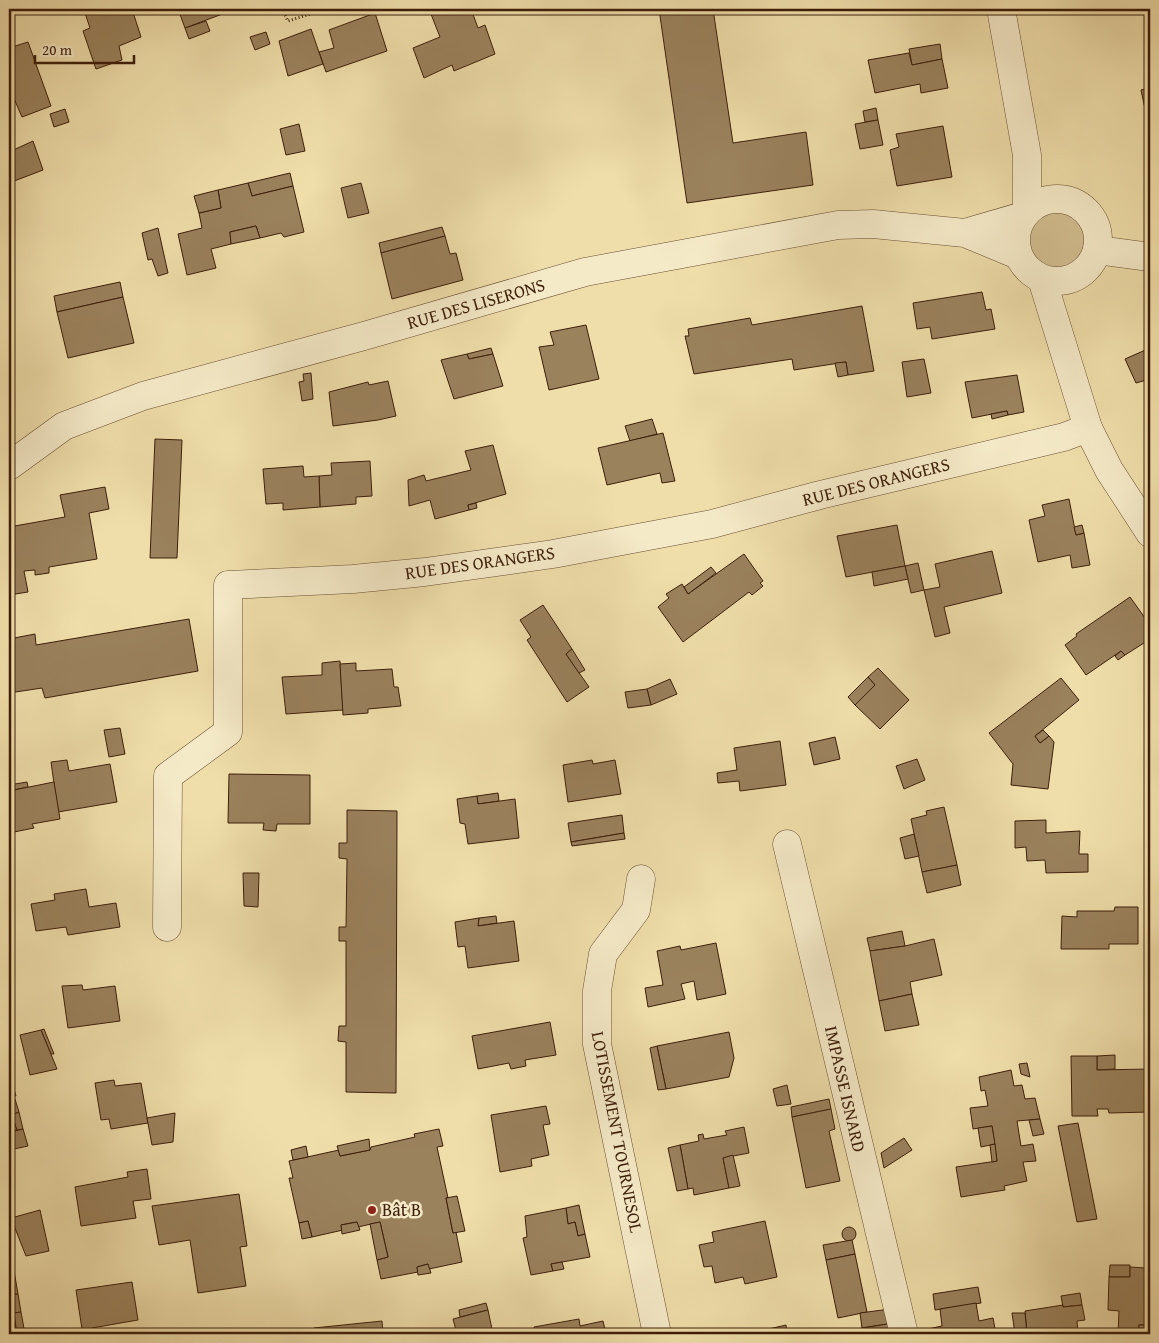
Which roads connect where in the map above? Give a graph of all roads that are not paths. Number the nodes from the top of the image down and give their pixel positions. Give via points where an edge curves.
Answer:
1 (1001, 9) edge
2 (1027, 155) junction
3 (1064, 199) junction
4 (1025, 214) junction
5 (965, 233) junction
6 (1097, 250) junction
7 (1018, 255) junction
8 (1150, 257) edge
9 (1080, 275) junction
10 (1042, 278) junction
11 (1057, 326) junction
12 (1088, 428) junction
13 (9, 466) edge
14 (1150, 533) edge
15 (787, 844) dead end
16 (640, 879) dead end
17 (167, 927) dead end
18 (657, 1334) edge
19 (904, 1334) edge

1 - 2 street
2 - 3 street
2 - 4 street
3 - 4 street via 1041,202
3 - 6 street via 1076,203 1094,221 1098,233
4 - 5 street, RUE DES LISERONS
4 - 7 street via 1018,228
5 - 7 street, RUE DES LISERONS
5 - 13 street, RUE DES LISERONS via 873,224 838,225 585,272 143,396 64,426
6 - 8 street
6 - 9 street via 1089,267
7 - 10 street via 1032,273
9 - 10 street via 1068,280
9 - 11 street
10 - 11 street
11 - 12 street
12 - 14 street via 1109,470
12 - 17 street, RUE DES ORANGERS via 712,524 552,554 416,573 228,585 228,732 168,776
15 - 19 street, IMPASSE ISNARD
16 - 18 street, LOTISSEMENT TOURNESOL via 636,910 603,954 597,991 597,1044

